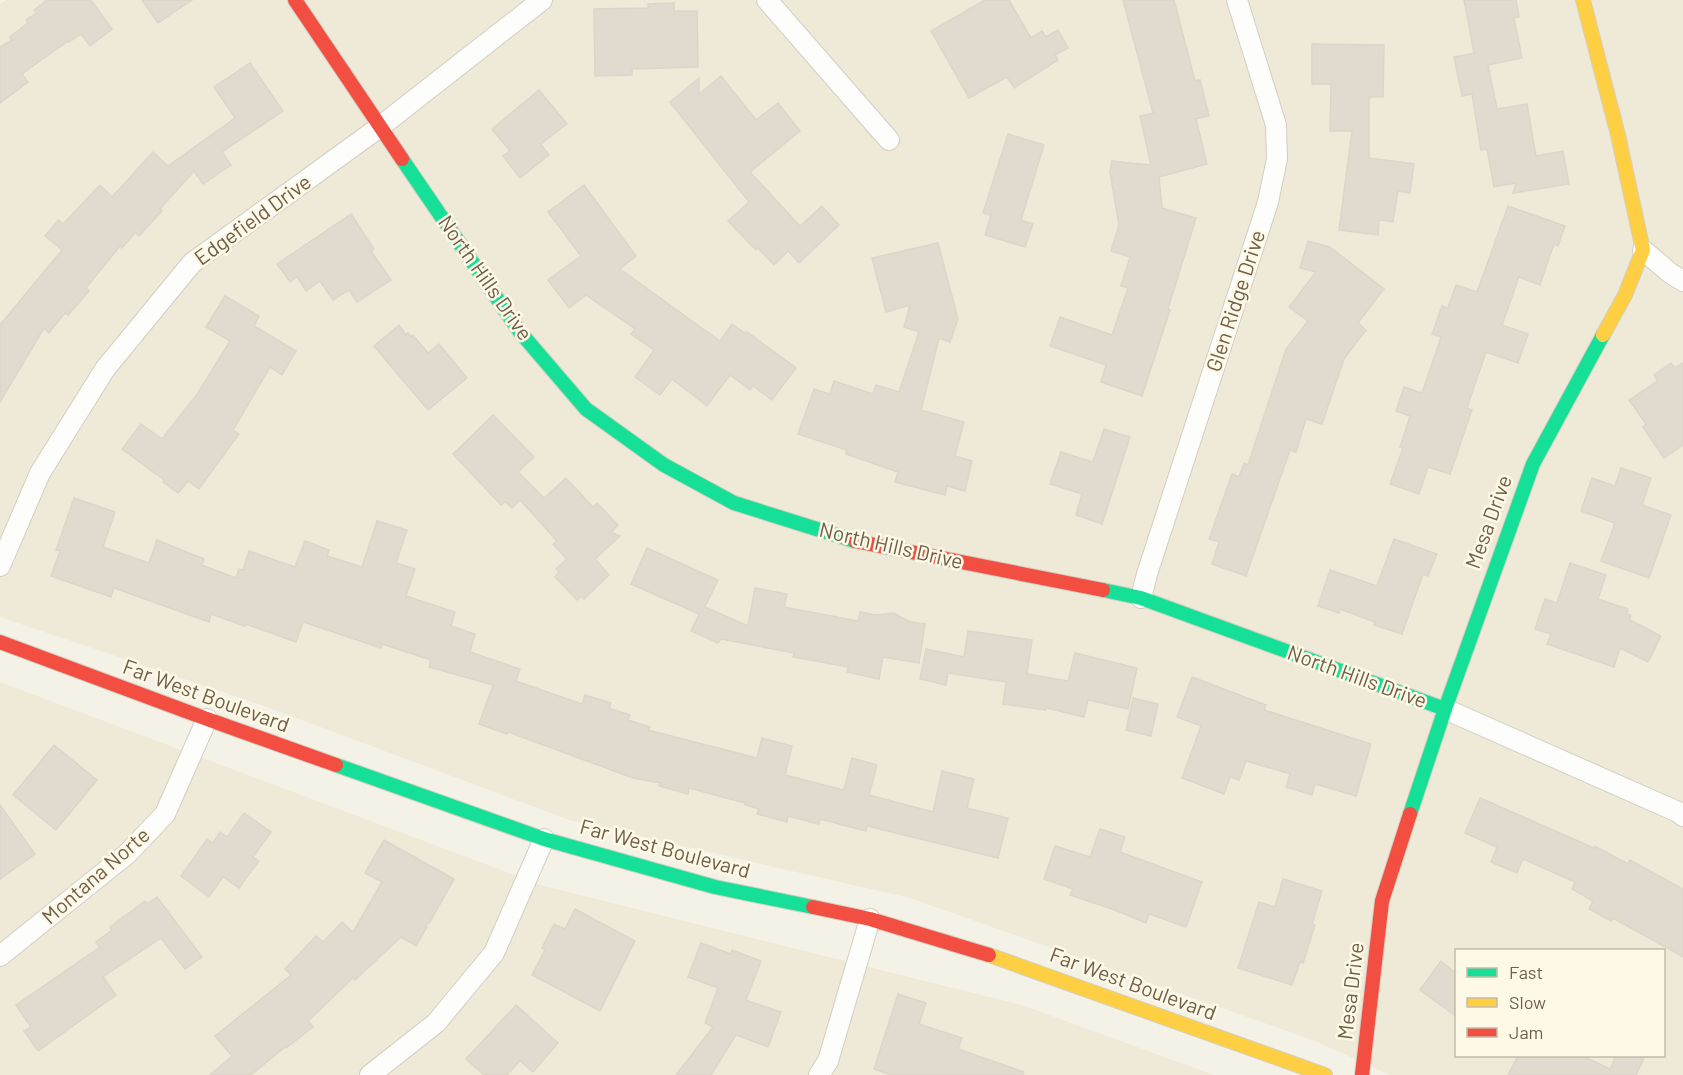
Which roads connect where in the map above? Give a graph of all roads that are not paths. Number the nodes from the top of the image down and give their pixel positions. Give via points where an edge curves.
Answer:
1 (295, 0) edge
2 (542, 0) edge
3 (767, 0) edge
4 (1237, 0) edge
5 (1583, 0) edge
6 (381, 126) junction
7 (889, 140) dead end
8 (1642, 250) junction
9 (1683, 281) edge
10 (0, 566) edge
11 (1141, 598) junction
12 (0, 642) edge
13 (1445, 709) junction
14 (207, 719) junction
15 (1683, 816) edge
16 (544, 839) junction
17 (870, 919) junction
18 (0, 956) edge
19 (370, 1075) edge
20 (819, 1075) edge
21 (1325, 1075) edge
22 (1362, 1075) edge

1 - 6 street, North Hills Drive
2 - 6 street, Edgefield Drive
3 - 7 street
4 - 11 street, Glen Ridge Drive via 1276,125 1277,159 1268,202
5 - 8 street via 1618,135
6 - 10 street, Edgefield Drive via 192,263 105,369 40,473
6 - 11 street, North Hills Drive via 520,332 586,408 664,465 734,503 850,540
8 - 9 street
8 - 13 street, Mesa Drive via 1625,295 1533,464
11 - 13 street, North Hills Drive
12 - 14 street, Far West Boulevard
13 - 15 street, North Hills Drive
13 - 22 street, Mesa Drive via 1382,901
14 - 16 street, Far West Boulevard
14 - 18 street, Montana Norte via 165,814 127,855
16 - 17 street, Far West Boulevard via 715,887
16 - 19 street via 494,953 436,1023
17 - 20 street via 828,1061
17 - 21 street, Far West Boulevard via 993,956

